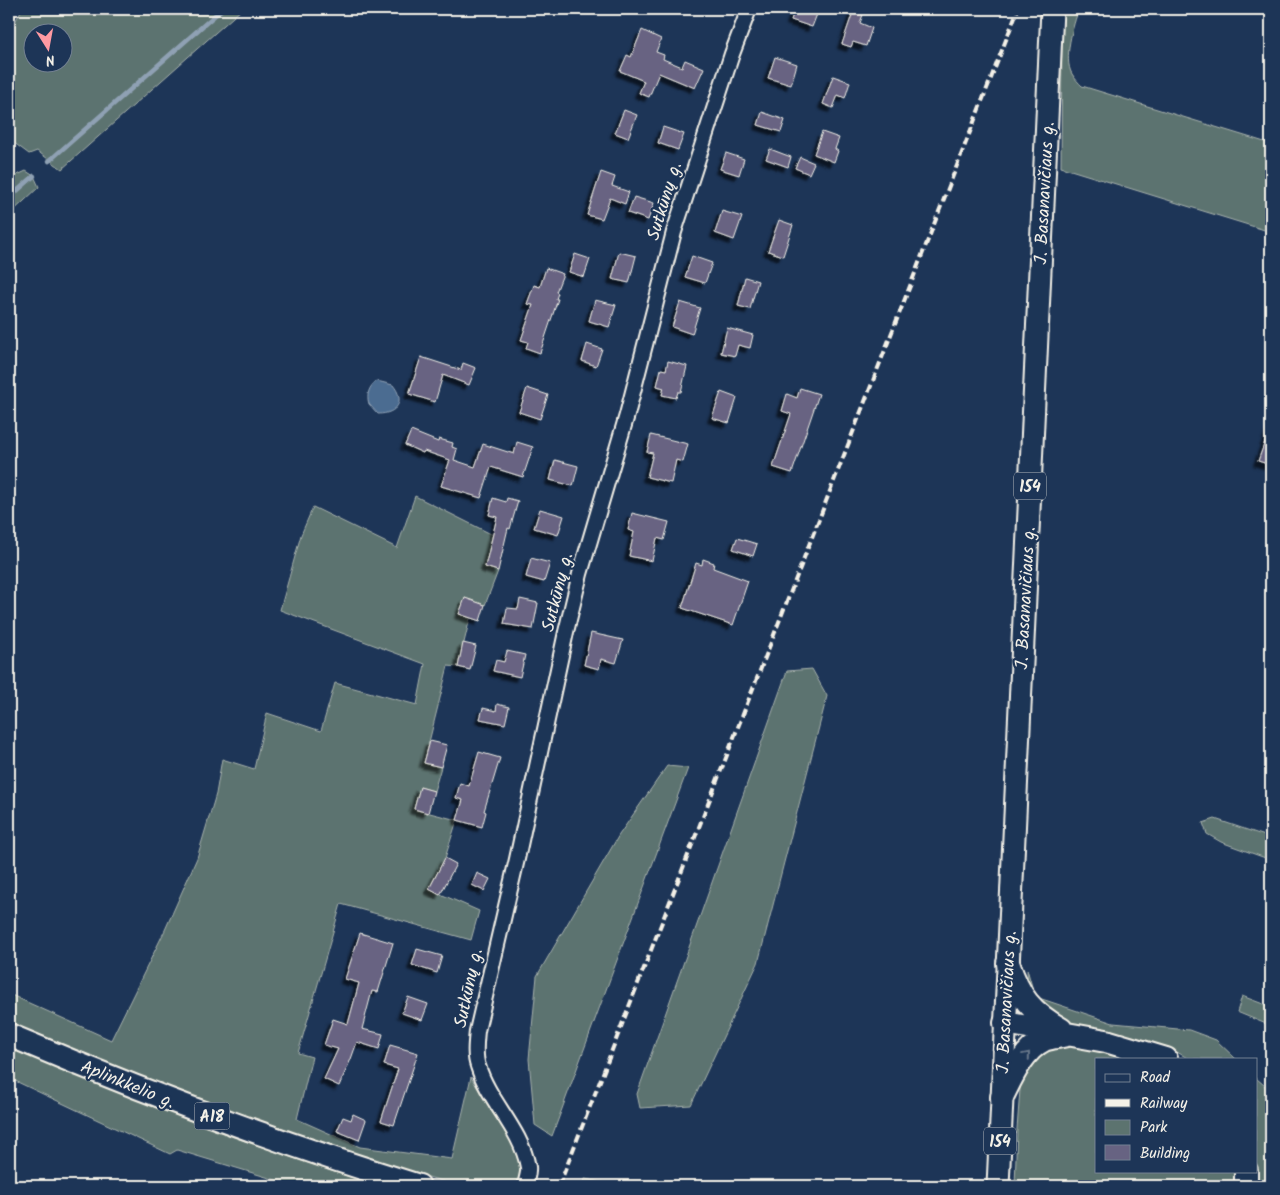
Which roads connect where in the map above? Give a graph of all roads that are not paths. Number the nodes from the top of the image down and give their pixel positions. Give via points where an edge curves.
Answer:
1 (750, 9) edge
2 (1052, 9) edge
3 (1008, 964) junction
4 (1005, 1023) junction
5 (1071, 1034) junction
6 (9, 1035) edge
7 (1163, 1058) edge
8 (1002, 1096) junction
9 (1246, 1172) edge
10 (419, 1186) edge
11 (525, 1186) edge
12 (998, 1186) edge
13 (1246, 1186) edge

1 - 11 street, Sutkūnų g. via 674,232 628,415 580,574 476,1031 477,1064 520,1142 528,1169
2 - 3 main road, J. Basanavičiaus g. / 154
3 - 4 main road, J. Basanavičiaus g. / 154
3 - 5 highway via 1014,983 1028,1004 1045,1020
4 - 5 highway
4 - 8 main road, J. Basanavičiaus g. / 154
5 - 7 highway
8 -> 5 highway via 1030,1050 1044,1040
6 - 10 highway, Aplinkkelio g. / A18 via 199,1112
8 - 12 main road, J. Basanavičiaus g. / 154
9 - 13 highway

